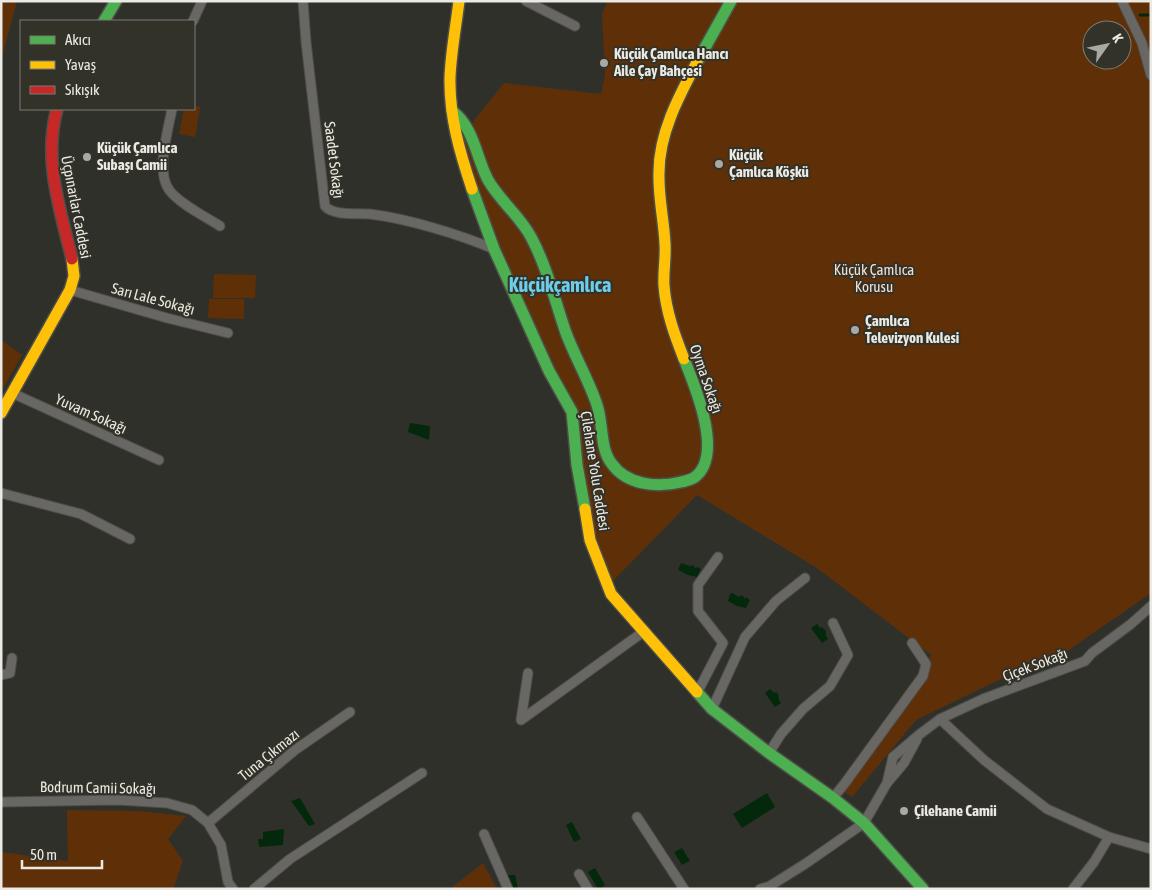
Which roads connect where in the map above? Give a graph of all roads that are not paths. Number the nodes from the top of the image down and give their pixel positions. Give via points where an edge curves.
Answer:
1 (202, 1) edge
2 (303, 1) edge
3 (459, 1) edge
4 (526, 1) edge
5 (731, 1) edge
6 (1122, 1) edge
7 (113, 2) edge
8 (104, 20) edge
9 (193, 20) edge
10 (576, 26) dead end
11 (1151, 75) edge
12 (57, 110) edge
13 (172, 110) edge
14 (452, 112) junction
15 (455, 133) junction
16 (471, 133) junction
17 (220, 226) dead end
18 (494, 249) junction
19 (70, 290) junction
20 (228, 333) dead end
21 (12, 393) junction
22 (1, 413) edge
23 (159, 460) dead end
24 (1, 493) edge
25 (130, 538) dead end
26 (718, 557) dead end
27 (805, 578) dead end
28 (1151, 606) edge
29 (833, 623) dead end
30 (643, 632) junction
31 (912, 642) dead end
32 (12, 658) dead end
33 (528, 673) dead end
34 (1, 675) edge
35 (697, 693) junction
36 (712, 709) junction
37 (350, 712) dead end
38 (940, 719) junction
39 (769, 753) junction
40 (422, 773) dead end
41 (833, 798) junction
42 (1, 802) edge
43 (637, 817) dead end
44 (208, 823) junction
45 (864, 823) junction
46 (484, 834) dead end
47 (1109, 837) junction
48 (1151, 849) edge
49 (579, 874) dead end
50 (771, 887) edge
51 (233, 889) edge
52 (254, 889) edge
53 (508, 889) edge
54 (588, 889) edge
55 (684, 889) edge
56 (760, 889) edge
57 (923, 889) edge
58 (1073, 889) edge

1 - 9 street
2 - 18 street, Saadet Sokağı via 324,203 328,210 388,217
3 - 14 street, Çilehane Yolu Caddesi via 451,59
4 - 10 street
5 - 16 street, Oyma Sokağı via 672,113 662,139 659,163 659,198 665,246 664,290 672,329 706,424 705,460 697,475 688,480 670,485 649,485 623,474 606,458 600,412 567,336 533,242 519,217 489,182 476,154
6 - 11 street via 1142,43
7 - 8 street
12 - 19 street, Üçpınarlar Caddesi via 50,151 72,259 74,276
13 - 17 street via 163,165 164,182 174,196
14 - 15 street, Çilehane Yolu Caddesi
14 - 16 street, Oyma Sokağı via 461,117
15 - 16 street via 461,126
15 - 18 street, Çilehane Yolu Caddesi
18 - 30 street, Çilehane Yolu Caddesi via 549,371 572,412 590,540 611,594
19 - 20 street, Sarı Lale Sokağı
19 - 21 street, Üçpınarlar Caddesi
21 - 22 street, Üçpınarlar Caddesi
21 - 23 street, Yuvam Sokağı
24 - 25 street via 81,514
26 - 35 street via 698,585 698,611 723,643
27 - 36 street via 776,601 745,637
28 - 38 street, Çiçek Sokağı via 1085,661 983,699
29 - 39 street via 848,655 830,686 803,709
30 - 33 street via 521,720
30 - 35 street, Çilehane Yolu Caddesi
31 - 41 street via 926,664 923,676
32 - 34 street via 10,673
35 - 36 street, Çilehane Yolu Caddesi
36 - 39 street, Çilehane Yolu Caddesi
37 - 44 street, Tuna Çıkmazı via 295,750
38 - 45 street, Çiçek Sokağı via 893,757 886,783
38 - 47 street via 984,760 1047,810
39 - 41 street, Çilehane Yolu Caddesi
40 - 52 street via 290,859
41 - 45 street, Çilehane Yolu Caddesi
42 - 44 street, Bodrum Camii Sokağı via 118,800 167,803 192,810
43 - 55 street
44 - 51 street, Bodrum Camii Sokağı via 221,845 228,882
45 - 50 street
45 - 57 street, Çilehane Yolu Caddesi
46 - 53 street
47 - 48 street
47 - 58 street
49 - 54 street
50 - 56 street

